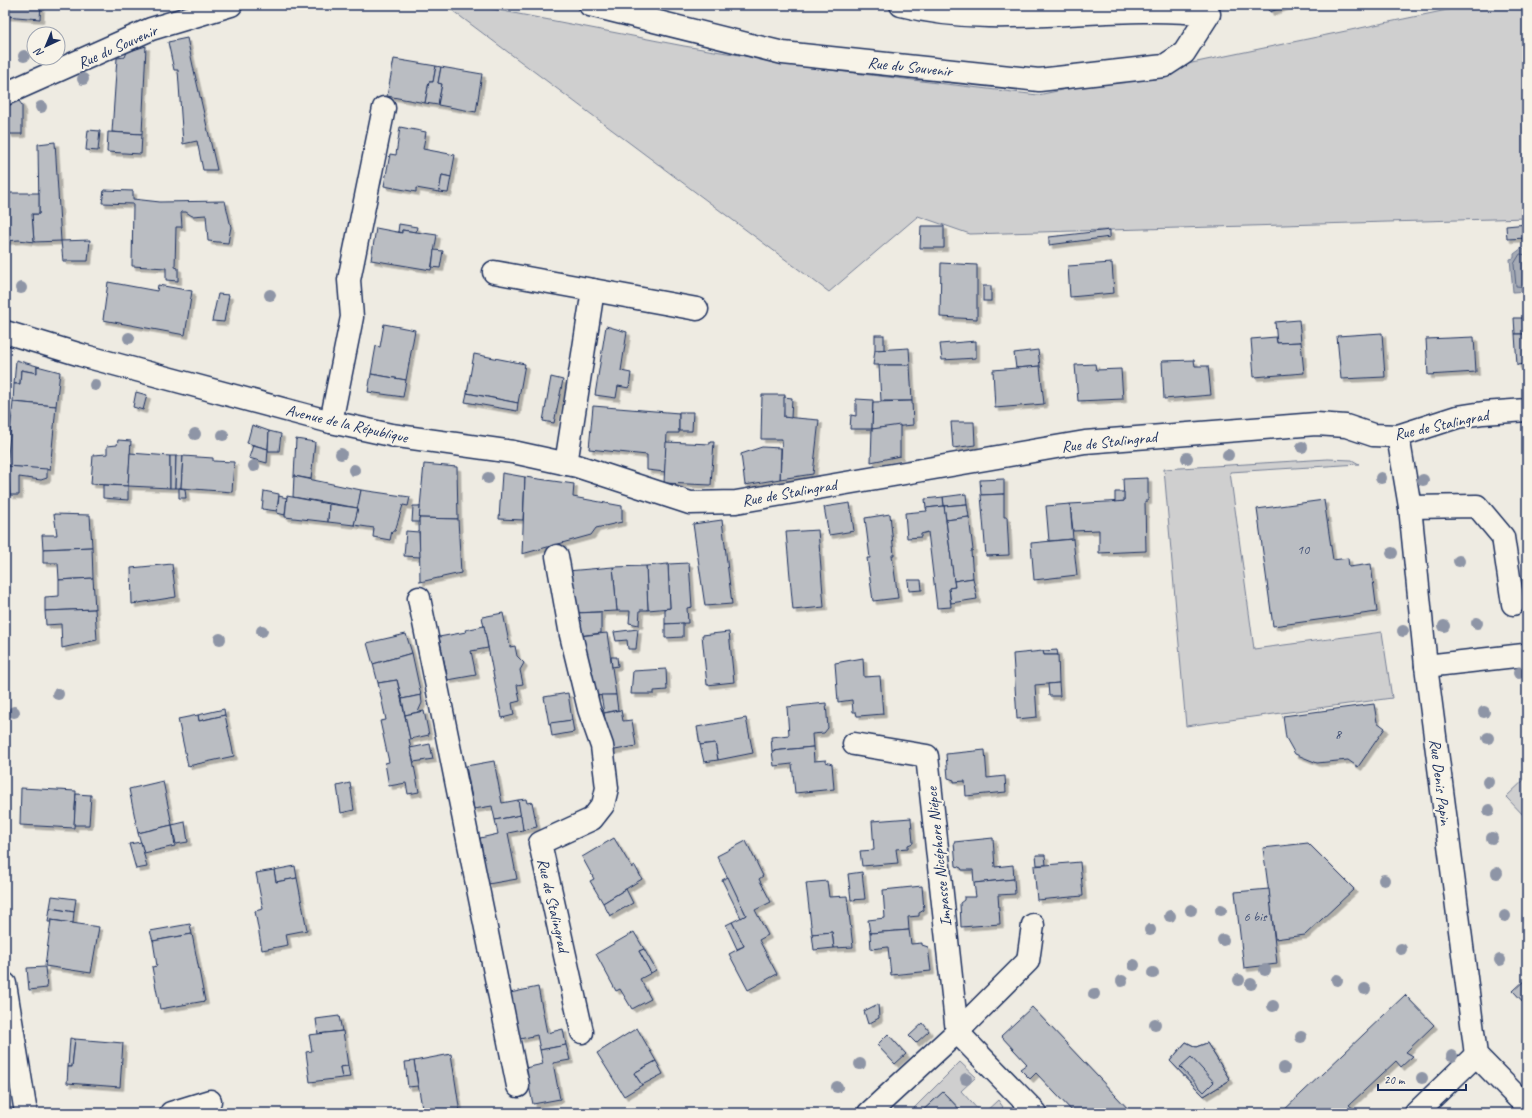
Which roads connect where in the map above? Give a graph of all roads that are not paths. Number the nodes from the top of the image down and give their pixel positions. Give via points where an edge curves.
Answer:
1 (231, 5) edge
2 (590, 5) edge
3 (901, 5) edge
4 (5, 94) edge
5 (384, 108) dead end
6 (494, 272) dead end
7 (593, 290) junction
8 (697, 309) dead end
9 (5, 332) edge
10 (1527, 410) edge
11 (331, 422) junction
12 (1398, 436) junction
13 (566, 464) junction
14 (690, 503) joint
15 (1410, 507) junction
16 (557, 556) dead end
17 (419, 598) dead end
18 (1512, 604) dead end
19 (1527, 658) edge
20 (1426, 666) junction
21 (854, 744) dead end
22 (1033, 925) dead end
23 (5, 984) edge
24 (582, 1032) dead end
25 (957, 1032) junction
26 (1476, 1055) junction
27 (518, 1086) dead end
28 (210, 1101) dead end
29 (1527, 1107) edge
30 (26, 1113) edge
31 (171, 1113) edge
32 (869, 1113) edge
33 (1036, 1113) edge
34 (1416, 1113) edge

1 - 4 street, Rue du Souvenir via 151,29
2 - 3 street, Rue du Souvenir via 783,53 1039,80 1164,66 1184,53 1209,14 1176,10 998,16 928,12
5 - 11 street via 349,280 352,317
6 - 7 street
7 - 8 street
7 - 13 street
9 - 11 street, Avenue de la République
10 - 12 street, Rue de Stalingrad via 1457,417
11 - 13 street, Avenue de la République via 391,435 512,452
12 - 14 street, Rue de Stalingrad via 1373,435 1346,426 1316,424 1085,442 744,501
12 - 15 street, Rue Denis Papin
13 - 14 street, Avenue de la République
15 - 18 street via 1477,506 1503,537
15 - 20 street, Rue Denis Papin
16 - 24 street, Rue de Stalingrad via 588,710 602,746 607,788 603,805 592,819 540,843
17 - 27 street
19 - 20 street via 1524,655
20 - 26 street, Rue Denis Papin
21 - 25 street, Impasse Nicéphore Niépce via 927,756
22 - 25 street via 1028,961
23 - 30 street
25 - 32 street
25 - 33 street
26 - 29 street
26 - 34 street
28 - 31 street

